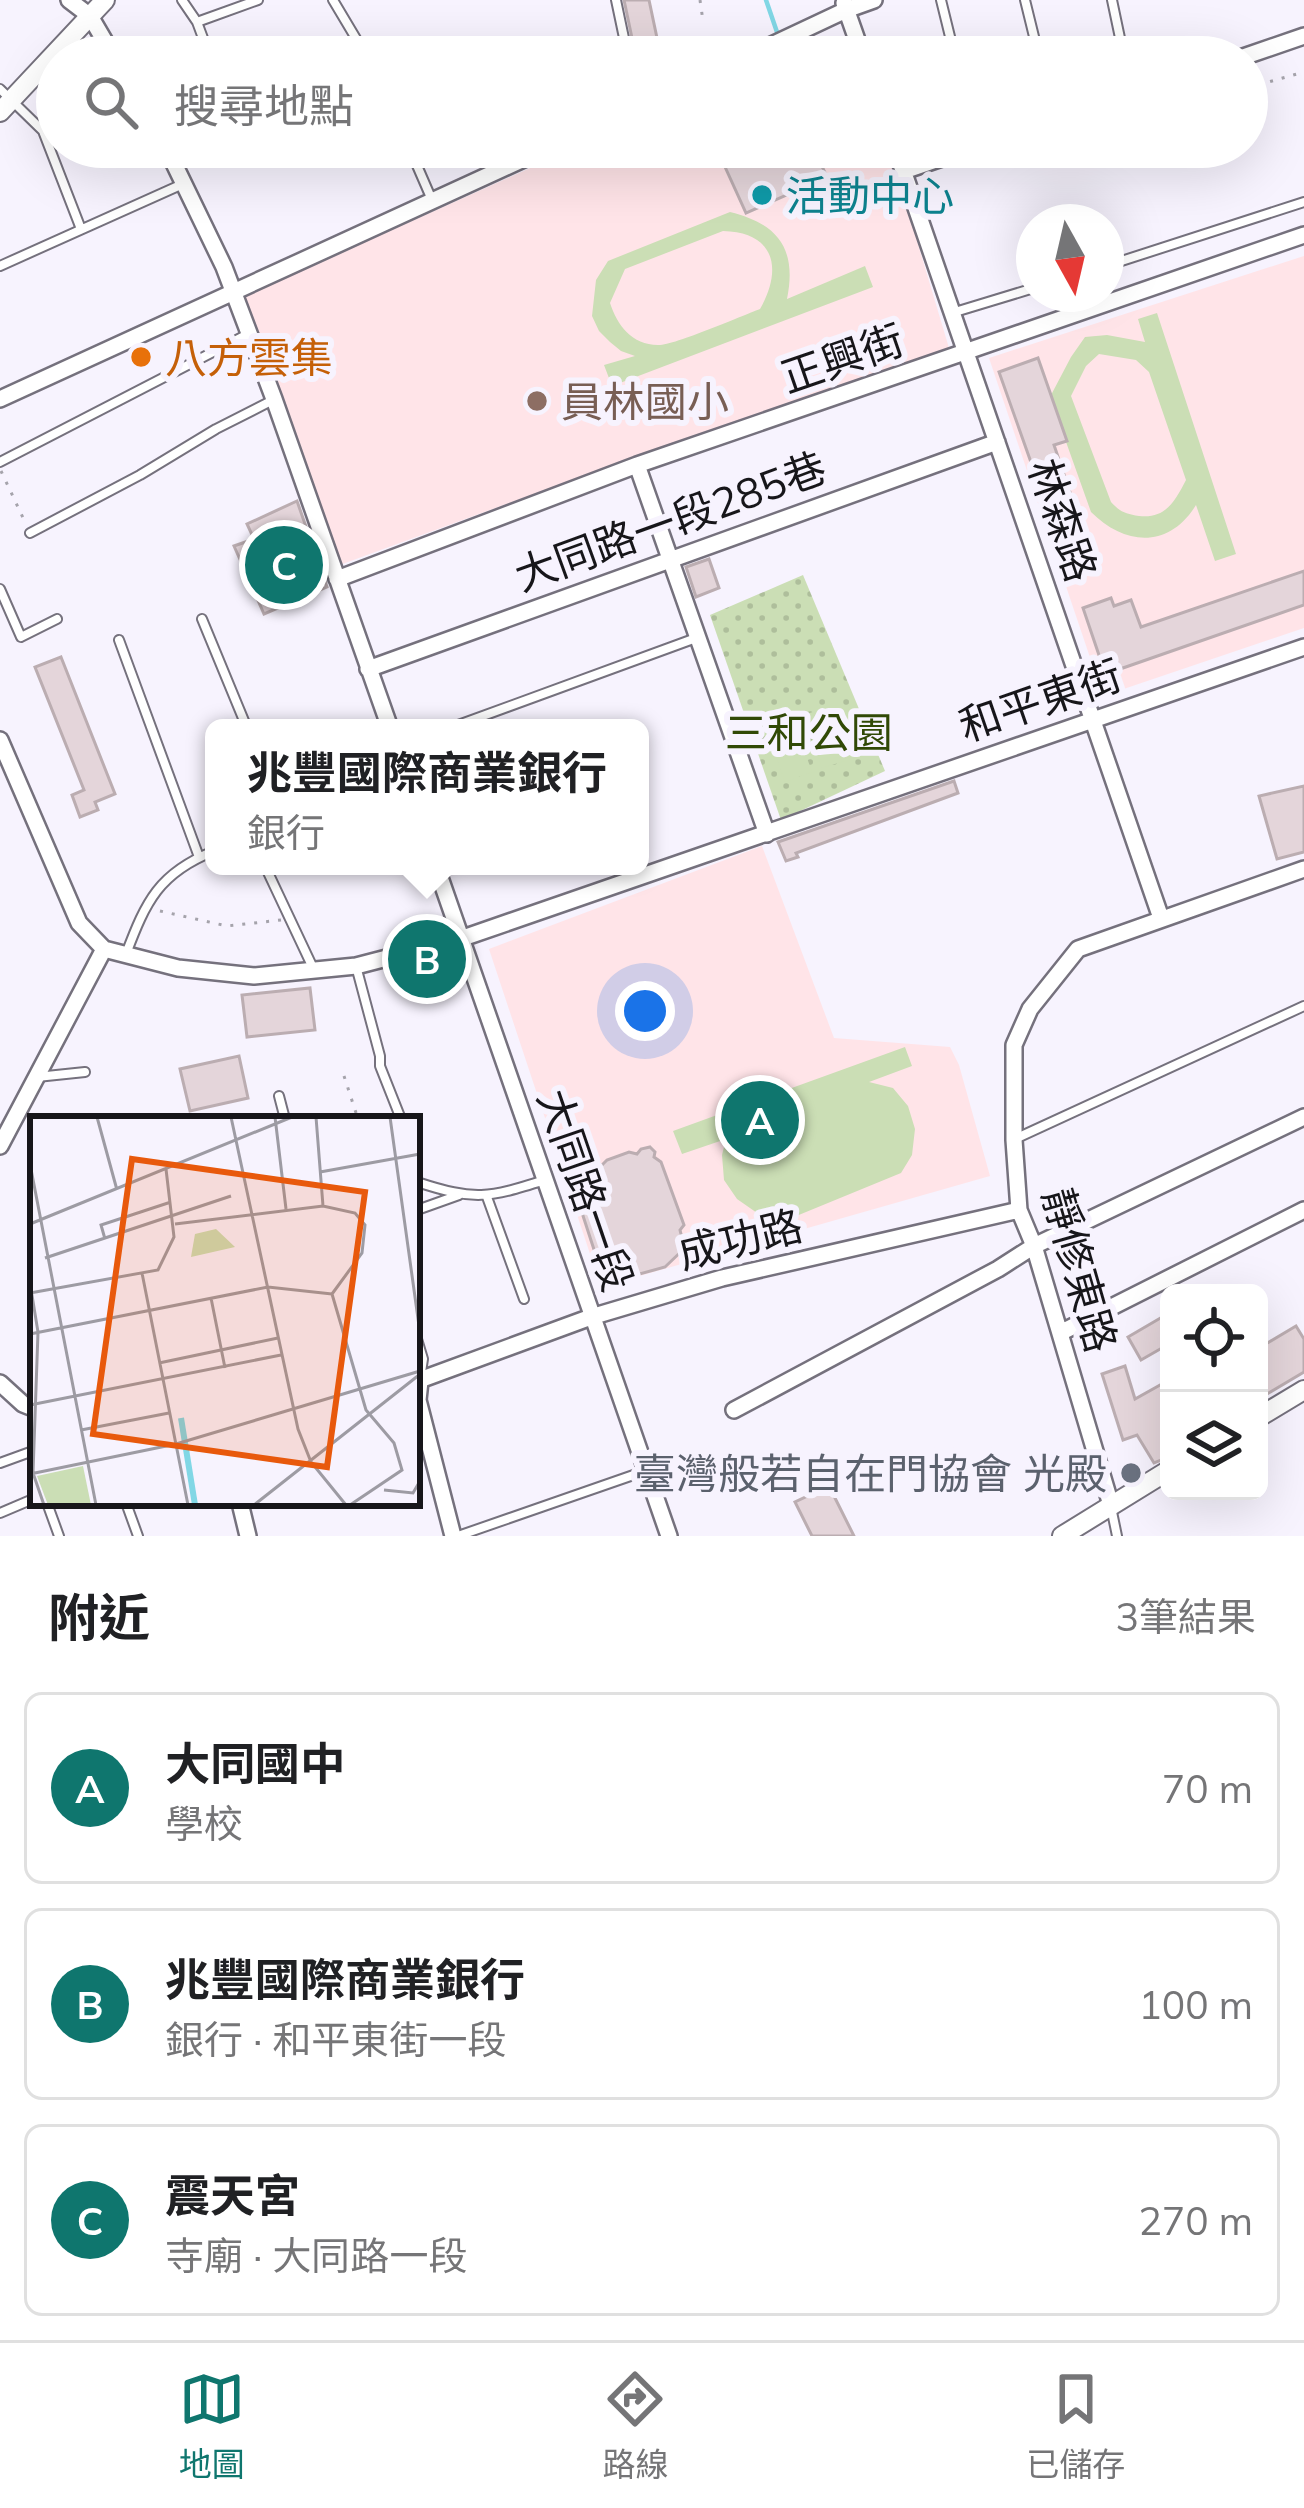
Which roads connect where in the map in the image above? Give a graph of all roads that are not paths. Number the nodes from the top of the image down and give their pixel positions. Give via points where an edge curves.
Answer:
1 (69, 0) edge
2 (106, 0) edge
3 (182, 0) edge
4 (258, 0) edge
5 (333, 0) edge
6 (616, 0) edge
7 (874, 0) edge
8 (941, 0) edge
9 (1025, 0) edge
10 (1112, 0) edge
11 (845, 5) edge
12 (90, 16) junction
13 (197, 22) junction
14 (70, 36) edge
15 (102, 36) edge
16 (202, 36) edge
17 (356, 36) edge
18 (624, 36) edge
19 (786, 36) edge
20 (856, 36) edge
21 (950, 36) edge
22 (1034, 36) edge
23 (1120, 36) edge
24 (1304, 37) edge
25 (1268, 49) edge
26 (36, 69) edge
27 (4, 100) edge
28 (36, 125) edge
29 (57, 168) edge
30 (177, 168) edge
31 (418, 168) edge
32 (503, 168) edge
33 (903, 168) edge
34 (913, 168) edge
35 (904, 171) junction
36 (185, 183) junction
37 (432, 200) junction
38 (1304, 202) edge
39 (81, 229) junction
40 (1304, 235) edge
41 (1124, 260) edge
42 (0, 266) edge
43 (232, 292) junction
44 (1016, 294) edge
45 (953, 313) junction
46 (248, 334) junction
47 (967, 353) junction
48 (0, 399) edge
49 (274, 399) junction
50 (997, 442) junction
51 (0, 465) edge
52 (637, 465) junction
53 (30, 532) road end
54 (669, 558) junction
55 (337, 580) junction
56 (0, 590) edge
57 (57, 619) dead end
58 (202, 619) dead end
59 (698, 637) junction
60 (119, 640) dead end
61 (1304, 647) edge
62 (368, 669) junction
63 (243, 719) edge
64 (387, 719) edge
65 (475, 719) edge
66 (1095, 719) junction
67 (0, 740) edge
68 (767, 834) junction
69 (205, 855) edge
70 (199, 857) junction
71 (1304, 869) edge
72 (649, 874) edge
73 (269, 875) edge
74 (439, 875) edge
75 (646, 875) edge
76 (1162, 918) junction
77 (460, 938) junction
78 (104, 949) junction
79 (125, 955) junction
80 (356, 966) junction
81 (315, 971) junction
82 (1304, 1006) edge
83 (85, 1072) dead end
84 (35, 1077) junction
85 (279, 1096) dead end
86 (284, 1116) edge
87 (400, 1116) edge
88 (1304, 1118) edge
89 (1014, 1140) junction
90 (0, 1146) edge
91 (546, 1180) junction
92 (420, 1183) edge
93 (460, 1195) junction
94 (487, 1196) junction
95 (420, 1209) edge
96 (1019, 1210) junction
97 (1304, 1210) edge
98 (1034, 1246) junction
99 (524, 1299) dead end
100 (591, 1318) junction
101 (1060, 1333) junction
102 (420, 1380) edge
103 (0, 1383) edge
104 (1304, 1390) edge
105 (30, 1406) edge
106 (420, 1407) edge
107 (734, 1410) dead end
108 (1268, 1412) edge
109 (30, 1451) edge
110 (0, 1463) edge
111 (647, 1471) junction
112 (1160, 1476) edge
113 (30, 1500) edge
114 (1111, 1505) junction
115 (48, 1506) edge
116 (127, 1506) edge
117 (241, 1506) edge
118 (0, 1513) edge
119 (59, 1536) edge
120 (138, 1536) edge
121 (248, 1536) edge
122 (455, 1536) edge
123 (669, 1536) edge
124 (1062, 1536) edge
125 (1117, 1536) edge

1 - 12 street
2 - 12 street
3 - 13 lane
4 - 13 lane
5 - 17 lane
6 - 18 lane
7 - 11 street
8 - 21 lane
9 - 22 lane
10 - 23 lane
11 - 19 street
11 - 20 street
12 - 14 street
12 - 15 street
13 - 16 lane
24 - 25 street
26 - 27 street
27 - 28 lane
29 - 39 lane
30 - 36 street
31 - 37 lane
32 - 37 street
33 - 35 street, 林森路
34 - 35 street
35 - 45 street, 林森路
36 - 39 lane
36 - 43 street
37 - 43 street
38 - 41 lane
39 - 42 lane
40 - 47 street, 正興街
43 - 46 street
43 - 48 street
44 - 45 lane
45 - 47 street, 林森路
46 - 49 street
46 - 51 lane
47 - 50 street, 林森路
47 - 52 street, 正興街
49 - 53 lane
49 - 55 street
50 - 54 street, 大同路一段285巷
50 - 66 street, 林森路
52 - 54 street
52 - 55 street, 正興街
54 - 59 street
54 - 62 street, 大同路一段285巷
55 - 62 street
56 - 57 lane via 21,637
58 - 63 lane
59 - 65 lane
59 - 68 street
60 - 70 lane
61 - 66 street, 和平東街
62 - 64 street
66 - 68 street, 和平東街
66 - 76 street, 林森路
67 - 78 street via 79,923
68 - 72 street, 和平東街
69 - 70 lane
70 - 79 lane via 160,883
71 - 76 street, 靜修東路
73 - 81 lane
74 - 77 street, 大同路一段
75 - 77 street, 和平東街
76 - 89 street, 靜修東路 via 1078,949 1030,1009 1014,1045
77 - 80 street, 和平東街
77 - 91 street, 大同路一段
78 - 79 street, 和平東街
78 - 84 street
79 - 81 street, 和平東街 via 254,976
80 - 81 street, 和平東街
80 - 87 lane
82 - 89 lane
83 - 84 lane
84 - 90 street
85 - 86 lane
88 - 98 street
89 - 96 street, 靜修東路
91 - 94 lane
91 - 100 street, 大同路一段
92 - 93 lane
93 - 94 lane
93 - 95 lane
94 - 99 lane
96 - 98 street, 靜修東路
96 - 100 street, 成功路 via 722,1278
97 - 101 street
98 - 101 street, 靜修東路
98 - 107 street
100 - 102 street, 成功路
100 - 111 street, 大同路一段
101 - 114 street, 靜修東路
103 - 105 street
104 - 108 street
106 - 122 street
109 - 110 lane
111 - 122 lane
111 - 123 street, 大同路一段
112 - 114 street
113 - 118 lane
114 - 124 street
114 - 125 lane
115 - 119 lane
116 - 120 lane
117 - 121 street

